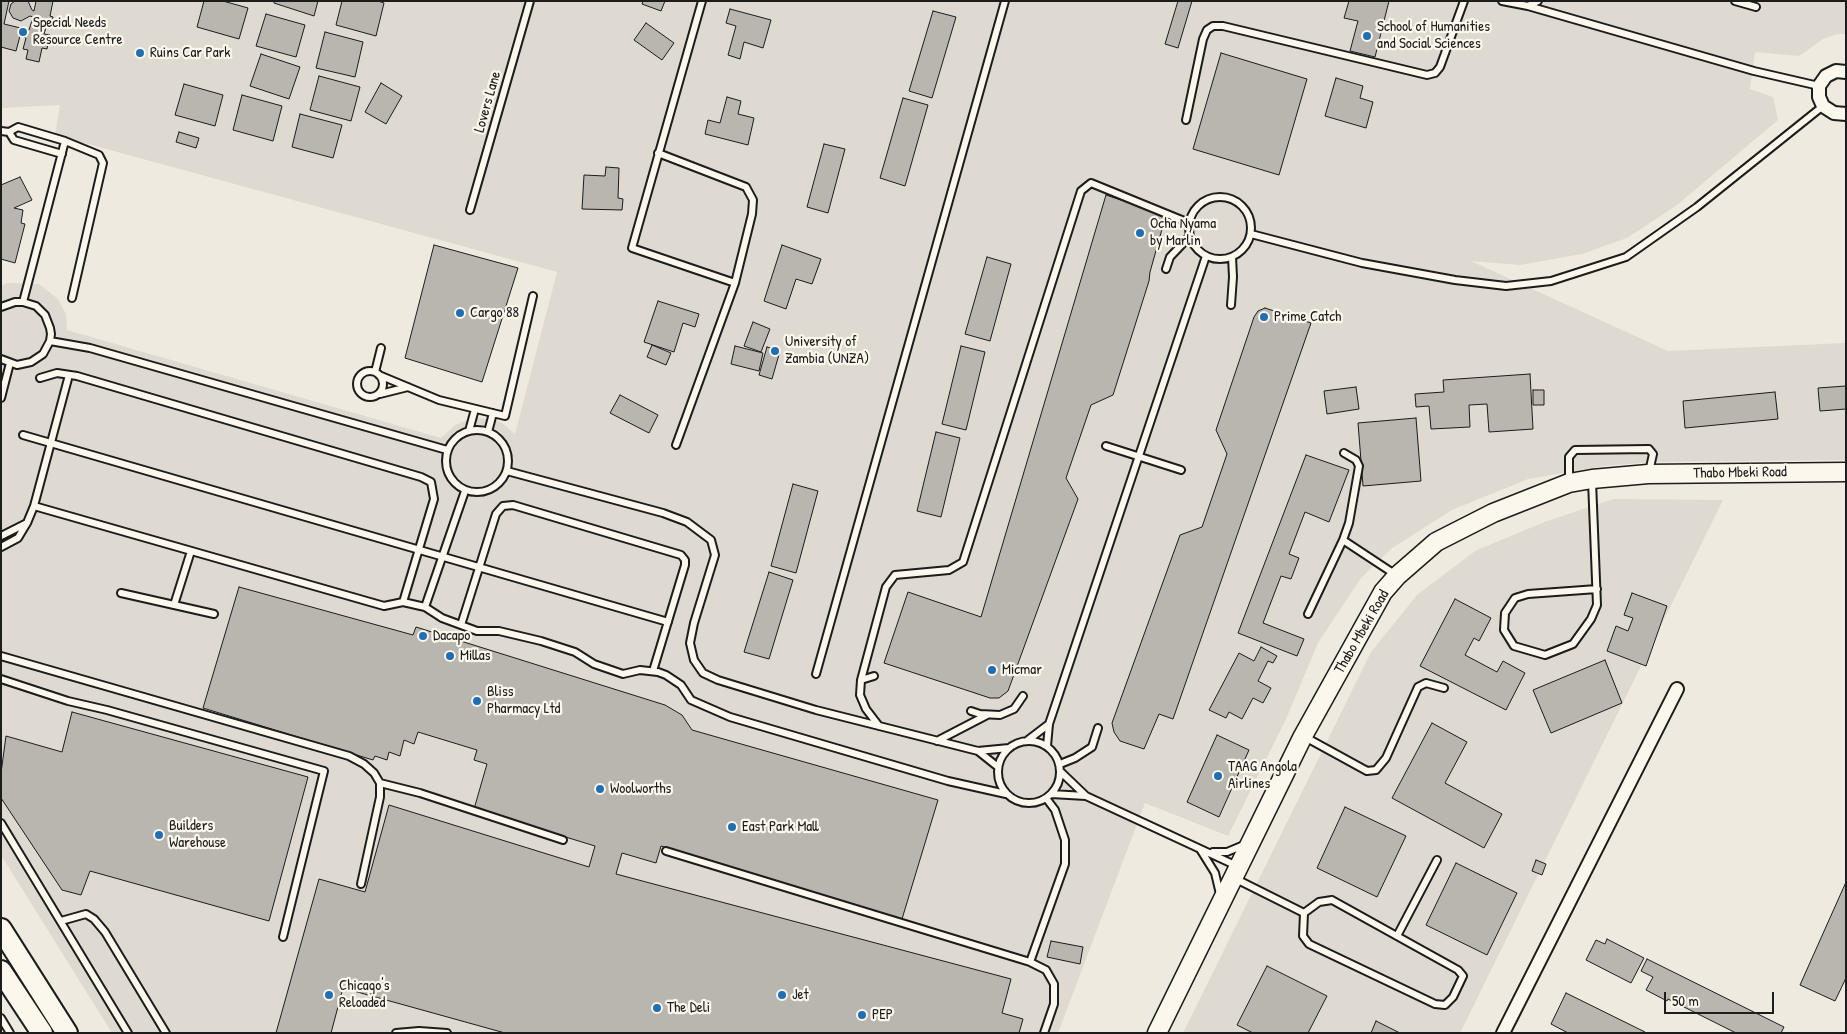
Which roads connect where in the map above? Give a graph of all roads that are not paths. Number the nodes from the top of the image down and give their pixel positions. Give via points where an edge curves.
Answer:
1 (530, 1) edge
2 (702, 1) edge
3 (1005, 1) edge
4 (1464, 1) edge
5 (1502, 1) edge
6 (1538, 1) edge
7 (1735, 1) edge
8 (1528, 6) junction
9 (1756, 7) dead end
10 (1846, 72) edge
11 (1819, 86) junction
12 (1824, 106) junction
13 (1846, 114) edge
14 (1186, 120) dead end
15 (1, 131) edge
16 (9, 132) junction
17 (65, 141) junction
18 (658, 153) junction
19 (62, 154) junction
20 (470, 210) dead end
21 (1189, 223) junction
22 (1251, 234) junction
23 (1190, 236) junction
24 (1206, 256) junction
25 (1232, 257) junction
26 (1166, 269) dead end
27 (735, 283) junction
28 (533, 296) dead end
29 (72, 298) dead end
30 (23, 302) junction
31 (1231, 305) dead end
32 (1, 307) edge
33 (50, 341) junction
34 (381, 348) dead end
35 (1, 359) edge
36 (10, 363) junction
37 (377, 373) junction
38 (69, 375) junction
39 (40, 378) dead end
40 (409, 387) junction
41 (380, 394) junction
42 (1, 398) edge
43 (475, 409) junction
44 (493, 413) junction
45 (469, 430) junction
46 (488, 432) junction
47 (23, 435) dead end
48 (51, 443) junction
49 (676, 446) dead end
50 (1106, 446) dead end
51 (447, 450) junction
52 (1344, 453) dead end
53 (1138, 456) junction
54 (1181, 470) dead end
55 (507, 471) junction
56 (1846, 472) edge
57 (1648, 474) junction
58 (1592, 479) junction
59 (1570, 483) junction
60 (465, 491) junction
61 (34, 506) junction
62 (27, 523) junction
63 (1, 536) edge
64 (1343, 540) junction
65 (1, 547) edge
66 (418, 549) junction
67 (192, 551) junction
68 (442, 556) junction
69 (479, 567) junction
70 (1397, 576) junction
71 (1597, 590) junction
72 (121, 593) dead end
73 (403, 602) junction
74 (174, 605) junction
75 (425, 607) junction
76 (214, 614) dead end
77 (1308, 614) dead end
78 (668, 622) junction
79 (461, 625) junction
80 (1, 656) edge
81 (653, 671) junction
82 (816, 674) dead end
83 (874, 676) dead end
84 (1, 680) edge
85 (861, 680) junction
86 (1444, 688) dead end
87 (1677, 689) dead end
88 (1023, 696) dead end
89 (971, 711) dead end
90 (988, 715) junction
91 (1049, 724) junction
92 (879, 726) junction
93 (1098, 728) dead end
94 (1303, 736) junction
95 (1028, 740) junction
96 (937, 741) junction
97 (1047, 746) junction
98 (1009, 748) junction
99 (978, 751) junction
100 (1060, 764) junction
101 (998, 767) junction
102 (1061, 772) junction
103 (380, 784) junction
104 (1006, 794) junction
105 (1049, 796) junction
106 (1086, 796) junction
107 (1, 823) edge
108 (563, 840) dead end
109 (1252, 841) junction
110 (1199, 848) junction
111 (666, 851) dead end
112 (1437, 860) dead end
113 (1236, 872) junction
114 (361, 884) dead end
115 (1222, 902) junction
116 (1304, 913) junction
117 (61, 921) junction
118 (1, 929) edge
119 (1397, 936) junction
120 (283, 937) dead end
121 (1030, 962) junction
122 (1, 971) edge
123 (1, 1018) edge
124 (10, 1033) edge
125 (42, 1033) edge
126 (67, 1033) edge
127 (128, 1033) edge
128 (166, 1033) edge
129 (396, 1033) edge
130 (447, 1033) edge
131 (1044, 1033) edge
132 (1157, 1033) edge
133 (1503, 1033) edge

1 - 20 lane, Lovers Lane
2 - 18 lane
3 - 82 lane
4 - 14 lane via 1440,67 1427,75 1213,26 1207,30 1204,39
5 - 8 lane
6 - 8 lane
7 - 9 lane
8 - 11 lane via 1754,71
10 - 11 street via 1836,71 1826,76
11 - 12 street via 1819,97
12 - 13 street via 1834,113
12 - 22 lane via 1697,207 1626,256 1551,281 1506,286 1455,280 1362,263
15 - 16 lane
16 - 17 lane via 18,128
16 - 19 lane via 14,140
17 - 19 lane
17 - 29 lane via 99,155 103,163
18 - 27 lane via 746,187 753,200 752,214
18 - 27 lane via 632,248
19 - 30 lane
21 - 22 lane via 1201,203 1222,196 1243,206 1250,218
21 - 23 lane
21 - 85 lane via 1091,183 1081,191 964,562 948,570 895,575 886,587
22 - 25 lane via 1244,249
23 - 24 lane via 1193,244
23 - 26 lane via 1170,257
24 - 25 lane
24 - 53 lane
25 - 31 lane
27 - 49 lane
28 - 44 lane via 505,416
30 - 32 lane
30 - 33 lane via 36,306 45,315
33 - 36 lane via 38,359 24,364
33 - 51 lane via 90,348
34 - 37 lane
35 - 36 lane
36 - 42 lane
37 - 40 lane
37 - 41 lane via 384,384
37 - 41 lane via 365,372 357,385 366,397
38 - 39 lane via 57,373
38 - 48 lane
38 - 66 lane via 421,476 431,482 434,499
40 - 41 lane
40 - 43 lane via 439,400
43 - 44 lane
43 - 45 lane
44 - 46 lane
45 - 46 lane
45 - 51 lane via 456,437
46 - 55 lane via 500,439 506,451
47 - 48 lane
48 - 61 lane
48 - 66 lane
50 - 53 lane
51 - 60 lane via 445,464 449,477
52 - 64 lane via 1356,460 1359,466
53 - 54 lane
53 - 91 lane
55 - 60 lane via 494,488 480,493
55 - 92 lane via 687,522 711,540 715,555 690,643 694,660 703,673 816,710
56 - 57 main road, Thabo Mbeki Road
57 - 58 main road, Thabo Mbeki Road
57 - 59 lane via 1653,454 1649,449 1575,450 1569,457
58 - 59 main road, Thabo Mbeki Road
58 - 71 lane
59 - 70 main road, Thabo Mbeki Road via 1493,513 1436,542
60 - 68 lane
61 - 62 lane
61 - 67 lane
62 - 63 lane
62 - 65 lane via 18,538
64 - 70 lane
64 - 77 lane
66 - 68 lane
66 - 73 lane
67 - 73 lane via 384,606
67 - 74 lane
68 - 69 lane
68 - 75 lane
69 - 78 lane
69 - 78 lane via 496,514 503,506 513,505 682,555 685,565
69 - 79 lane
70 - 94 main road, Thabo Mbeki Road via 1383,592
71 - 71 lane via 1598,605 1573,644 1545,655 1514,646 1504,630 1505,612 1515,598 1528,594
72 - 74 lane
73 - 75 lane
74 - 76 lane
75 - 79 lane
78 - 81 lane
79 - 81 lane via 477,631 499,631 542,641 623,674
80 - 103 lane via 350,756 364,764
81 - 104 lane via 674,679 691,700 730,717 948,781
83 - 85 lane
84 - 120 lane via 324,771
85 - 92 lane via 860,695
86 - 94 lane via 1426,683 1418,687 1386,758 1376,770 1367,771
87 - 133 street
88 - 90 lane via 1014,709 1000,715
89 - 90 lane
90 - 96 lane
91 - 95 lane
91 - 97 lane
92 - 96 lane
93 - 100 lane via 1092,747
94 - 109 main road, Thabo Mbeki Road
95 - 97 lane
95 - 98 lane
96 - 99 lane
97 - 100 lane
98 - 99 lane
98 - 101 lane
99 - 101 lane
100 - 102 lane
101 - 104 lane via 999,783
102 - 105 lane
102 - 106 lane
103 - 108 lane via 420,793
103 - 114 lane
104 - 105 lane via 1025,803 1039,802
105 - 106 lane
105 - 121 lane via 1065,840 1065,864
106 - 110 lane
107 - 117 lane
109 - 110 lane via 1227,852
109 - 113 main road, Thabo Mbeki Road
110 - 113 lane
110 - 115 lane via 1215,873
111 - 121 lane
112 - 119 lane
113 - 115 main road, Thabo Mbeki Road
113 - 116 lane
115 - 132 main road, Thabo Mbeki Road
116 - 119 lane via 1318,902 1332,900
116 - 119 lane via 1303,936 1309,944 1435,1004 1444,1005 1453,997 1463,976 1458,970
117 - 127 lane
117 - 128 lane via 86,914 94,919
118 - 126 main road
121 - 131 lane via 1046,970 1054,984 1054,1004
122 - 125 main road
123 - 124 lane
129 - 130 lane

